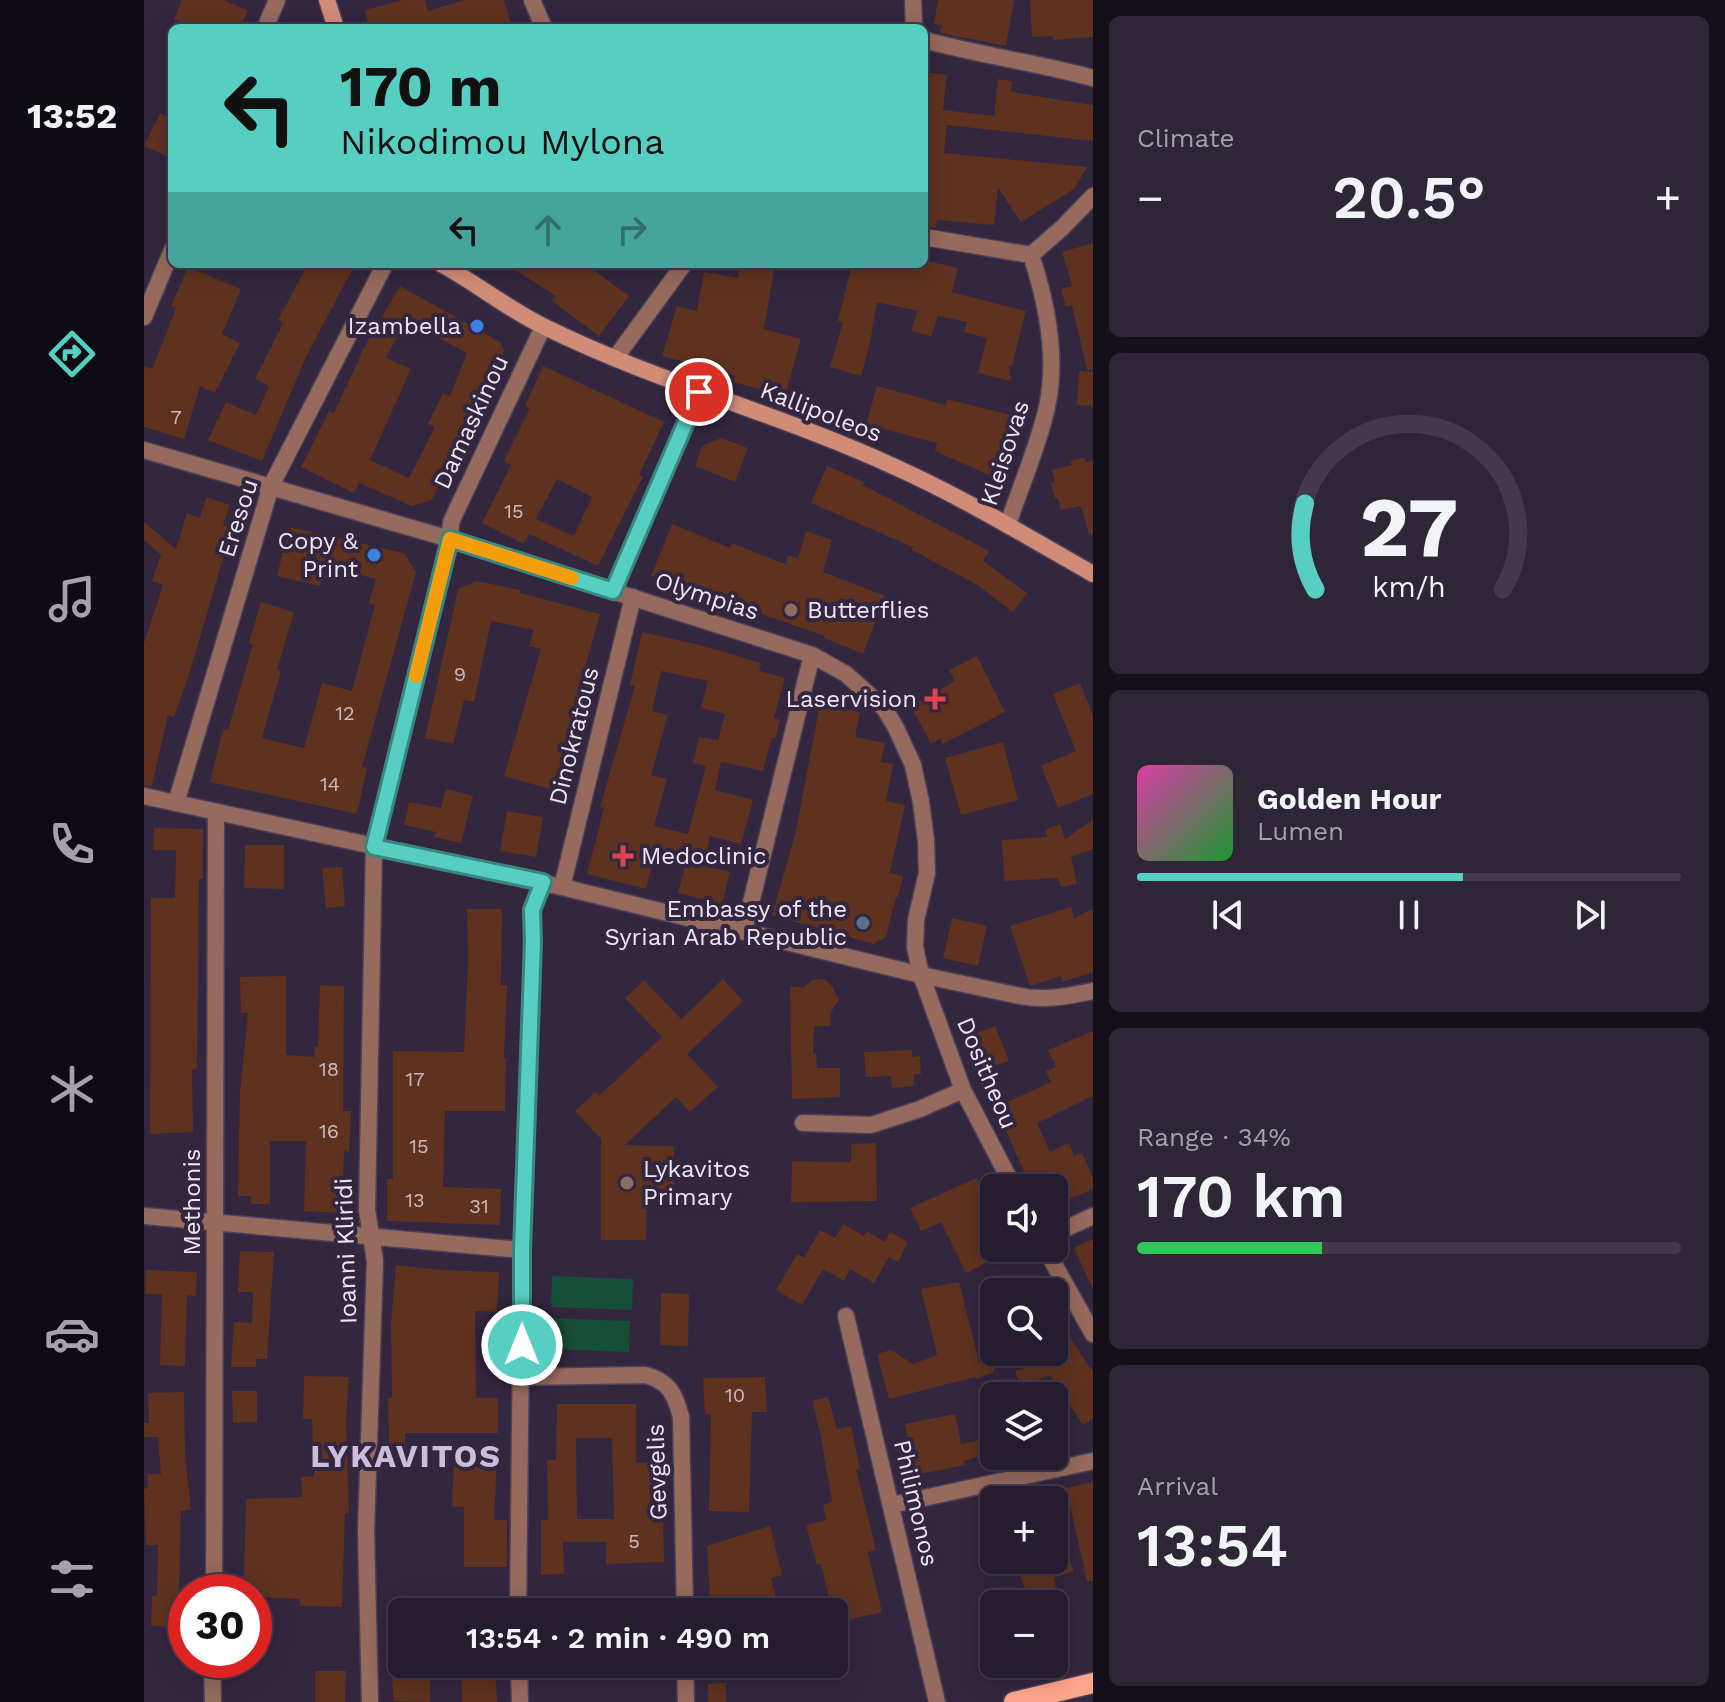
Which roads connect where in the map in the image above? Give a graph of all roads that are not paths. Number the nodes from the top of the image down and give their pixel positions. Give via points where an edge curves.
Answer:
1 (277, 0) edge
2 (327, 0) edge
3 (532, 0) edge
4 (913, 0) edge
5 (267, 24) edge
6 (335, 24) edge
7 (542, 24) edge
8 (914, 24) edge
9 (928, 41) edge
10 (1093, 78) edge
11 (1093, 196) edge
12 (928, 238) edge
13 (1031, 255) junction
14 (168, 260) edge
15 (383, 268) edge
16 (447, 268) edge
17 (681, 268) edge
18 (144, 317) edge
19 (543, 327) junction
20 (616, 357) junction
21 (699, 392) junction
22 (144, 450) edge
23 (271, 486) junction
24 (1008, 524) junction
25 (450, 539) junction
26 (1093, 574) edge
27 (613, 591) junction
28 (633, 597) junction
29 (812, 655) junction
30 (144, 796) edge
31 (176, 803) junction
32 (216, 812) junction
33 (374, 847) junction
34 (543, 882) junction
35 (562, 887) junction
36 (744, 931) junction
37 (921, 975) junction
38 (1093, 991) edge
39 (963, 1090) junction
40 (803, 1123) dead end
41 (1007, 1174) edge
42 (144, 1216) edge
43 (1093, 1216) edge
44 (216, 1224) junction
45 (1068, 1228) edge
46 (370, 1236) junction
47 (522, 1250) junction
48 (1053, 1262) edge
49 (846, 1316) dead end
50 (1093, 1334) edge
51 (522, 1377) junction
52 (1093, 1461) edge
53 (892, 1505) junction
54 (214, 1574) edge
55 (518, 1598) edge
56 (685, 1598) edge
57 (212, 1678) edge
58 (519, 1678) edge
59 (685, 1678) edge
60 (1093, 1683) edge
61 (213, 1702) edge
62 (370, 1702) edge
63 (520, 1702) edge
64 (686, 1702) edge
65 (937, 1702) edge
66 (1014, 1702) edge

1 - 5 street
2 - 6 main road
3 - 7 street
4 - 8 street
9 - 10 street
11 - 13 street
12 - 13 street
13 - 24 street, Kleisovas via 1052,346 1048,407
14 - 18 street
15 - 23 street, Eresou
16 - 19 main road, Kallipoleos
17 - 20 street
19 - 20 main road, Kallipoleos
19 - 25 street, Damaskinou via 451,522
20 - 21 main road, Kallipoleos
21 - 24 main road, Kallipoleos via 896,467
21 - 27 street
22 - 23 street, Olympias
23 - 25 street, Olympias
23 - 31 street, Eresou
24 - 26 main road, Kallipoleos
25 - 27 street, Olympias
25 - 33 street, Damaskinou
27 - 28 street, Olympias
28 - 29 street, Olympias
28 - 35 street, Dinokratous
29 - 36 street
29 - 37 street, Olympias via 846,674 884,708 913,765 926,841 927,873 916,920
30 - 31 street
31 - 32 street
32 - 33 street
32 - 44 street, Methonis
33 - 34 street
33 - 46 street, Ioanni Kliridi
34 - 35 street
34 - 47 street via 532,910
35 - 36 street
36 - 37 street
37 - 38 street via 1033,999
37 - 39 street, Dositheou
39 - 40 street via 871,1125
39 - 41 street, Dositheou
42 - 44 street
43 - 45 street
44 - 46 street
44 - 54 street, Methonis
46 - 47 street
46 - 62 street, Ioanni Kliridi via 375,1261 366,1531
47 - 51 street
48 - 50 street
49 - 53 street, Philimonos
51 - 55 street
51 - 56 street, Gevgelis via 645,1375 670,1387 681,1417
52 - 53 street
53 - 65 street, Philimonos
57 - 61 street
58 - 63 street
59 - 64 street
60 - 66 main road

